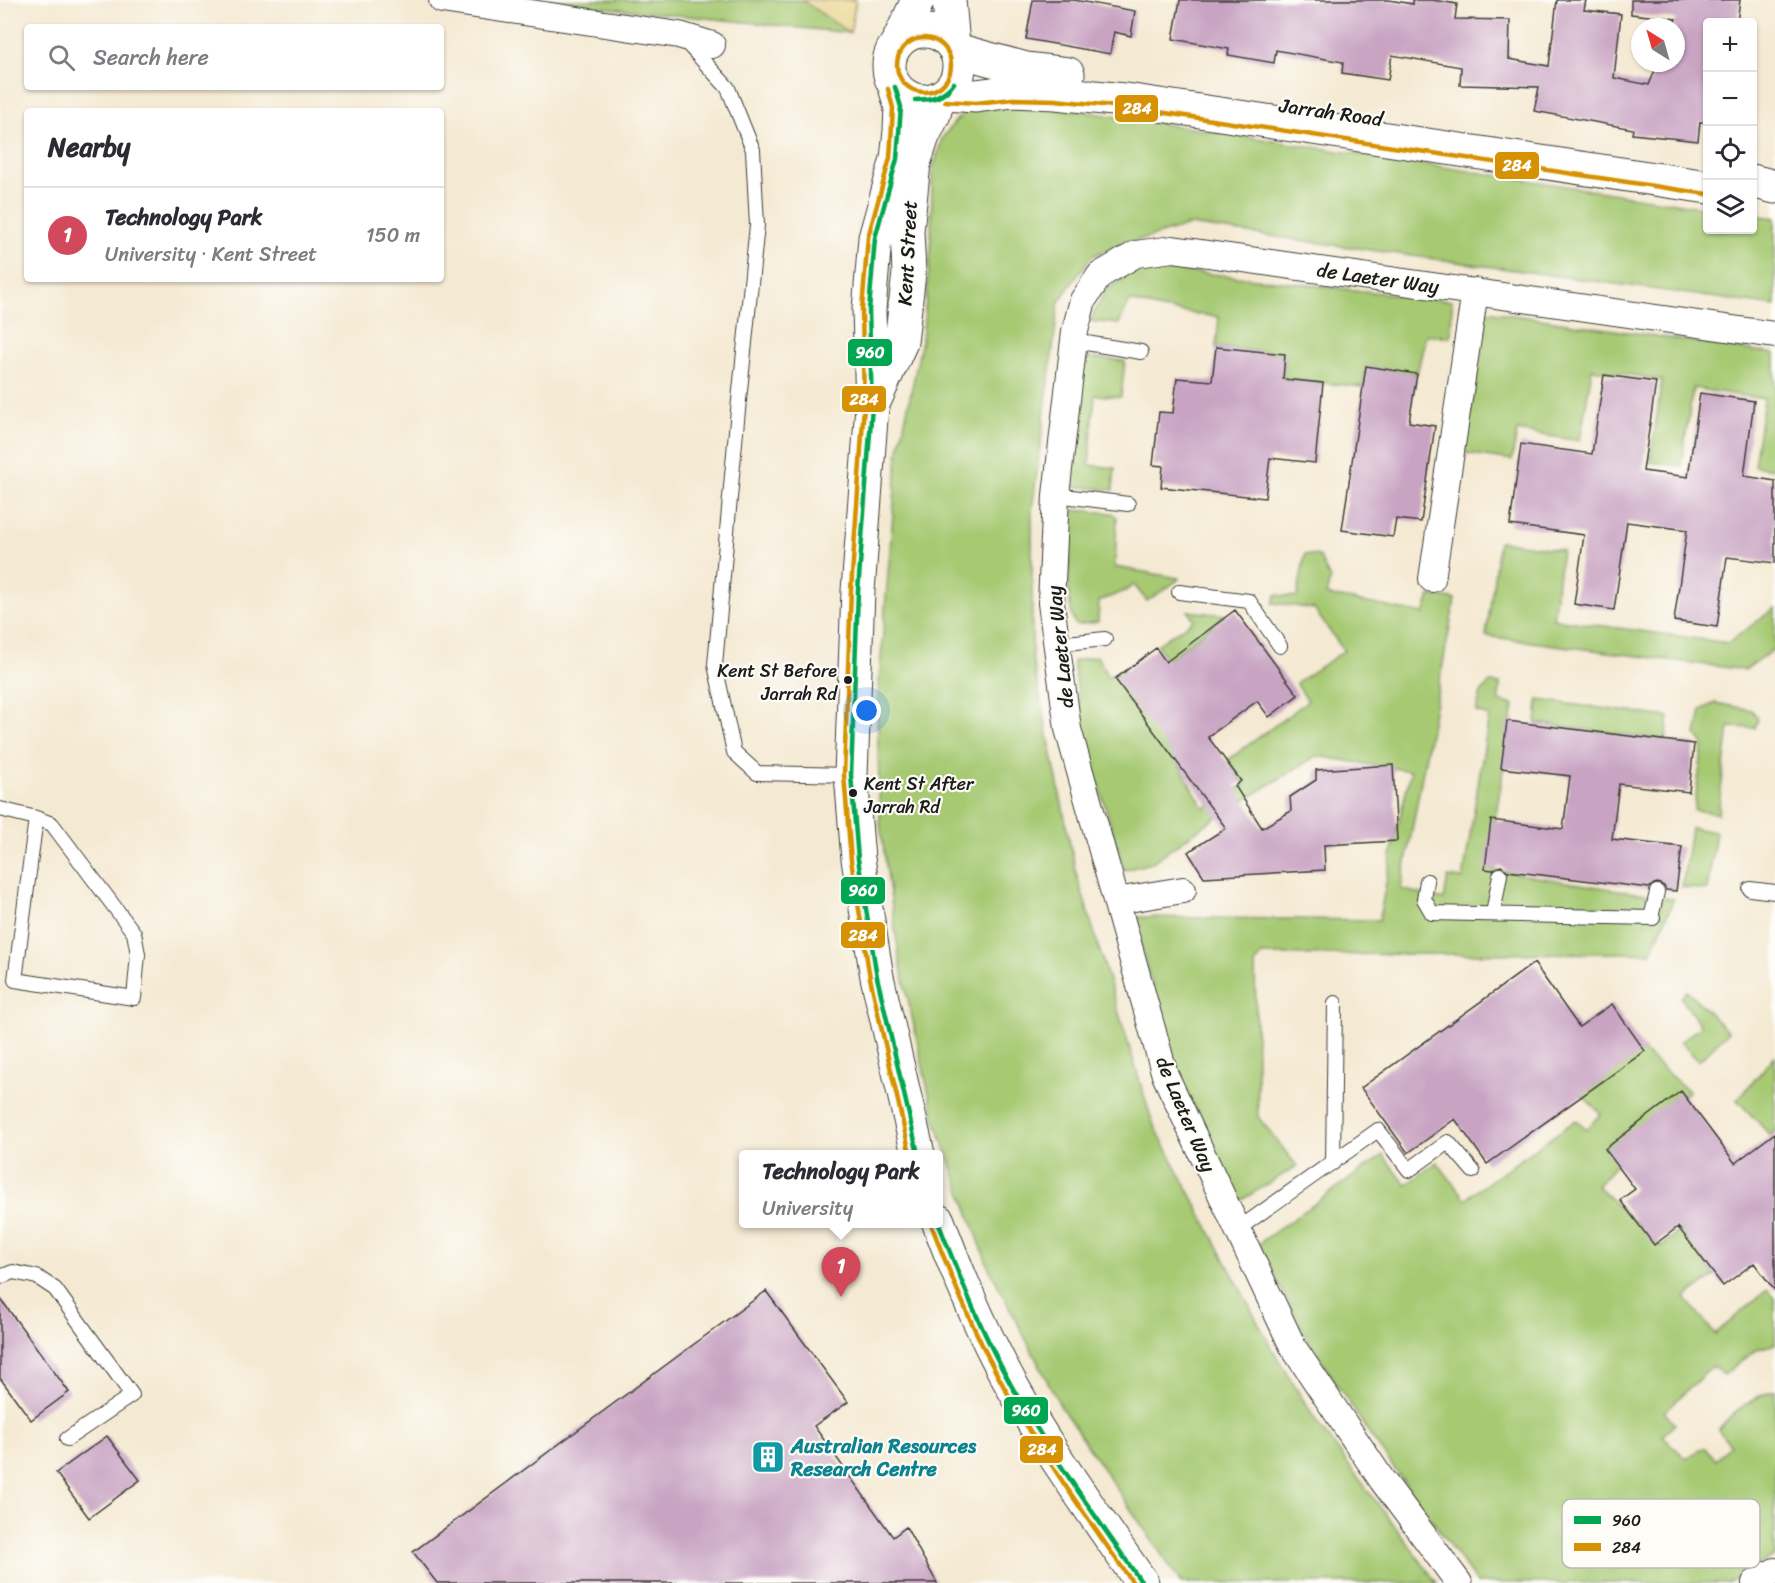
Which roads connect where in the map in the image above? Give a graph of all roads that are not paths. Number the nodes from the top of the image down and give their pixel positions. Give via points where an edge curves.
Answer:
1 (442, 0) edge
2 (918, 0) edge
3 (949, 0) edge
4 (679, 35) junction
5 (899, 40) junction
6 (712, 45) dead end
7 (954, 47) junction
8 (895, 87) junction
9 (941, 96) junction
10 (1703, 167) edge
11 (1703, 186) edge
12 (1475, 291) junction
13 (1775, 335) edge
14 (1074, 341) junction
15 (1141, 352) dead end
16 (872, 406) junction
17 (1056, 495) junction
18 (1128, 504) dead end
19 (1432, 579) dead end
20 (1179, 592) dead end
21 (1105, 639) dead end
22 (1057, 644) junction
23 (1280, 646) dead end
24 (851, 775) junction
25 (0, 809) edge
26 (36, 818) junction
27 (1500, 874) dead end
28 (1427, 881) dead end
29 (1750, 889) dead end
30 (1183, 890) dead end
31 (1657, 892) dead end
32 (1775, 892) edge
33 (1116, 900) junction
34 (1493, 914) junction
35 (1335, 1003) dead end
36 (917, 1150) edge
37 (1333, 1163) junction
38 (1473, 1171) dead end
39 (941, 1228) edge
40 (1238, 1229) junction
41 (0, 1277) edge
42 (67, 1439) dead end
43 (1775, 1571) edge
44 (1142, 1583) edge
45 (1459, 1583) edge
46 (1755, 1583) edge

1 - 4 street
2 - 5 main road
3 - 7 main road
4 - 6 street
4 - 24 lane via 728,88 753,150 758,225 715,665 734,752 757,772
5 - 7 main road via 912,32 927,30 942,35
5 - 8 main road via 888,68
7 - 9 main road via 959,70 954,84
7 - 10 main road, Jarrah Road via 1026,69
8 - 9 main road via 914,100
8 - 16 main road, Kent Street via 901,107 897,159 875,238 869,310
9 - 11 main road, Jarrah Road via 1023,92 1133,101
9 - 16 main road, Kent Street via 914,163 901,342
12 - 13 street, de Laeter Way
12 - 14 street, de Laeter Way via 1173,249 1136,254 1100,275 1083,300
12 - 19 street
14 - 15 lane
14 - 17 street, de Laeter Way
16 - 24 main road, Kent Street via 858,591
17 - 18 lane
17 - 22 street, de Laeter Way via 1051,603
20 - 23 lane via 1249,601
21 - 22 lane
22 - 33 street, de Laeter Way via 1068,729
24 - 36 main road, Kent Street via 858,859 877,977
25 - 26 lane
26 - 26 lane via 52,824 134,933 138,954 134,998 15,980
27 - 34 lane
28 - 34 lane via 1424,899 1432,913
29 - 32 lane
30 - 33 street
31 - 34 lane via 1652,918
33 - 40 street, de Laeter Way via 1165,1075
35 - 37 lane
37 - 38 lane via 1378,1130 1409,1170 1448,1142
37 - 40 lane
39 - 44 main road via 980,1324 1011,1384 1053,1455
40 - 45 street, de Laeter Way via 1293,1347 1382,1480
41 - 42 lane via 13,1272 37,1276 55,1289 132,1395
43 - 46 street

